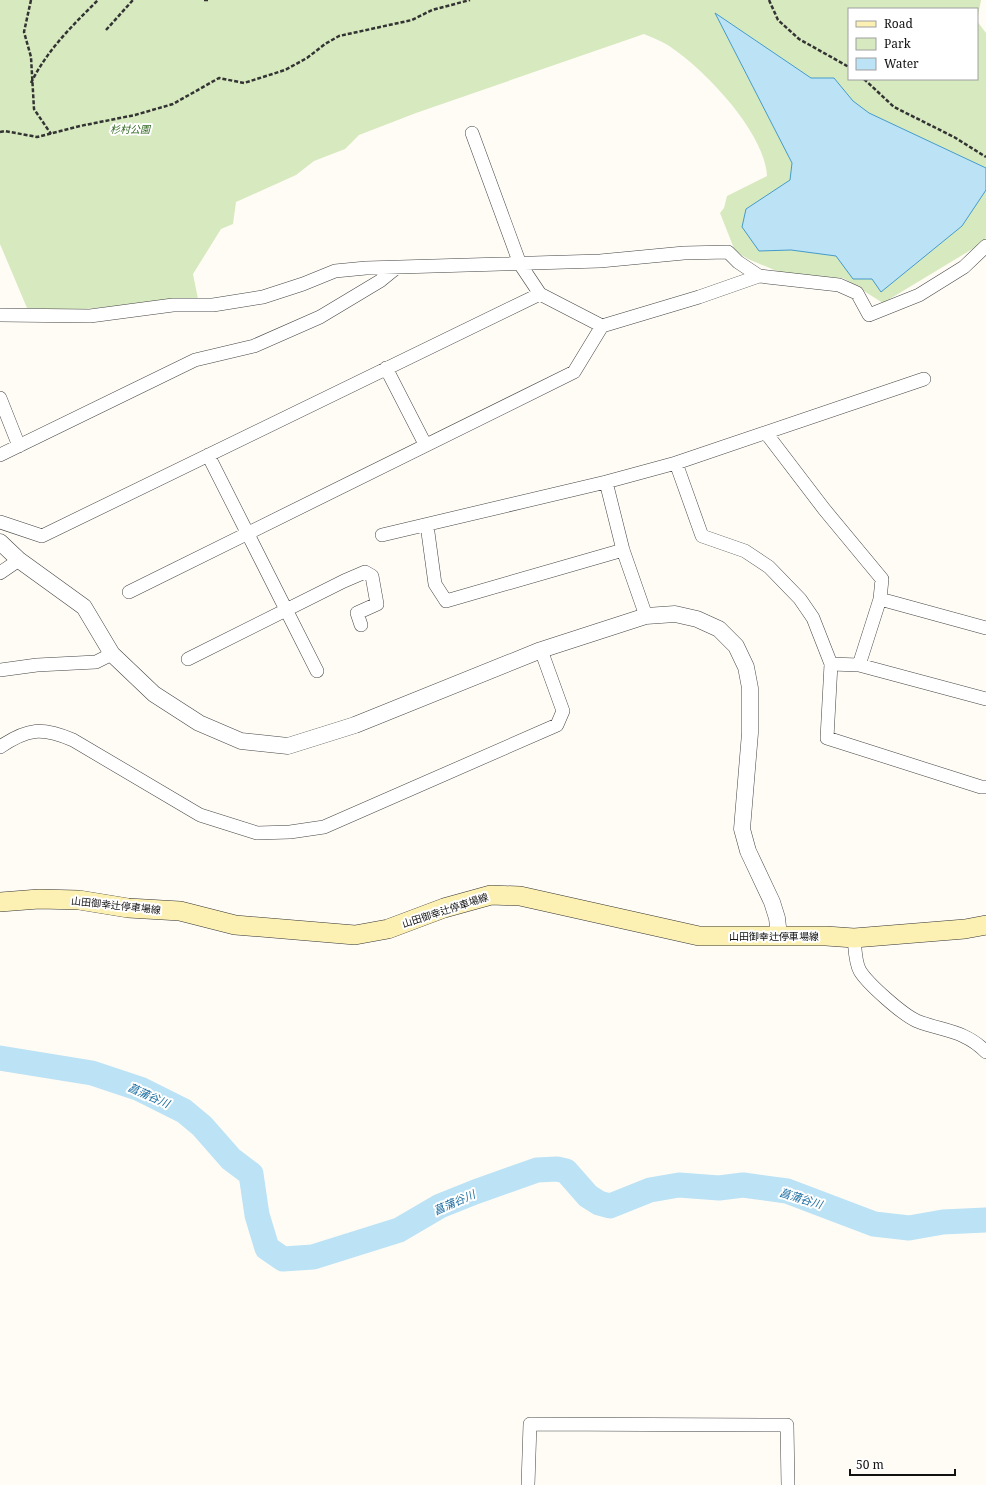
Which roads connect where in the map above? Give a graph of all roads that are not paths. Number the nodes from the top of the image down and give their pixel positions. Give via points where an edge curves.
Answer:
1 (472, 133) dead end
2 (986, 246) edge
3 (520, 264) junction
4 (396, 268) junction
5 (759, 276) junction
6 (540, 294) junction
7 (0, 315) edge
8 (602, 326) junction
9 (386, 368) junction
10 (924, 379) dead end
11 (0, 398) edge
12 (766, 433) junction
13 (425, 444) junction
14 (19, 446) junction
15 (0, 455) edge
16 (208, 455) junction
17 (676, 463) junction
18 (606, 482) junction
19 (0, 522) edge
20 (427, 525) junction
21 (248, 533) junction
22 (382, 535) dead end
23 (0, 542) edge
24 (623, 550) junction
25 (19, 560) junction
26 (0, 574) edge
27 (129, 592) dead end
28 (880, 599) junction
29 (286, 610) junction
30 (646, 616) junction
31 (361, 625) dead end
32 (986, 628) edge
33 (541, 650) junction
34 (112, 654) junction
35 (188, 659) dead end
36 (830, 664) junction
37 (859, 665) junction
38 (0, 670) edge
39 (317, 671) dead end
40 (986, 699) edge
41 (0, 747) edge
42 (986, 787) edge
43 (0, 902) edge
44 (986, 925) edge
45 (779, 936) junction
46 (854, 938) junction
47 (986, 1052) edge
48 (528, 1485) edge
49 (788, 1485) edge

1 - 3 street
2 - 5 street via 964,267 919,295 869,315 857,293 839,285
3 - 4 street
3 - 5 street via 728,252
3 - 6 street
4 - 7 street via 335,271 263,297 213,305 173,306 90,316
4 - 14 street via 380,281 320,317 254,346 195,360
5 - 8 street
6 - 8 street
6 - 9 street
8 - 13 street via 574,372
9 - 13 street
9 - 16 street
10 - 12 street
11 - 14 street
12 - 17 street
12 - 28 street via 882,579
13 - 21 street
14 - 15 street
16 - 19 street via 42,536
16 - 21 street
17 - 18 street
17 - 36 street via 702,536 745,551 769,567 800,599 813,618
18 - 20 street
18 - 24 street
20 - 22 street
20 - 24 street via 435,584 446,601
21 - 27 street
21 - 29 street
23 - 25 street
24 - 30 street
25 - 26 street
25 - 34 street via 84,607
28 - 32 street
28 - 37 street
29 - 31 street via 365,572 372,576 377,604 357,613
29 - 35 street
29 - 39 street
30 - 33 street
30 - 45 street via 675,614 697,619 719,629 736,646 746,667 750,688 750,733 742,829 748,851 772,902
33 - 34 street via 355,725 288,746 241,740 198,723 154,694
33 - 41 street via 563,711 558,725 324,827 257,833 200,815 73,740 53,732 35,731 16,736
34 - 38 street via 96,662
36 - 37 street
36 - 42 street via 827,738
37 - 40 street
43 - 45 main road, 山田御幸辻停車場線 via 38,899 79,900 128,908 180,911 235,925 355,936 388,929 444,908 491,895 520,896 699,936
44 - 46 main road, 山田御幸辻停車場線
45 - 46 main road, 山田御幸辻停車場線
46 - 47 street via 860,970 893,1005 916,1021 954,1031 981,1046
48 - 49 street via 530,1424 787,1424

